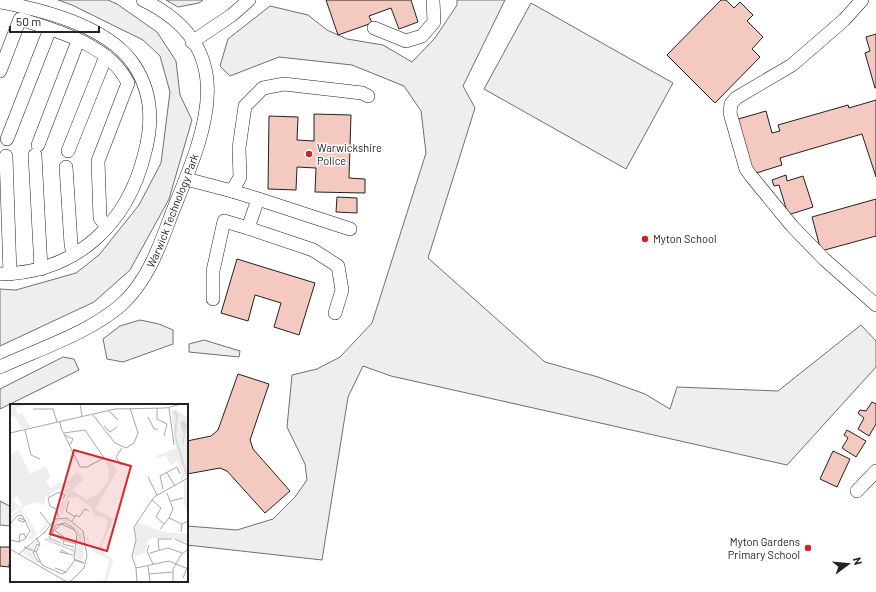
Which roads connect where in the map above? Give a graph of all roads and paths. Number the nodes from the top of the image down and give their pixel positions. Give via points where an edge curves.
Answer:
1 (143, 0) edge
2 (249, 0) edge
3 (433, 0) edge
4 (862, 0) edge
5 (0, 2) edge
6 (374, 28) dead end
7 (50, 29) junction
8 (78, 41) junction
9 (192, 42) junction
10 (106, 56) junction
11 (0, 71) edge
12 (368, 96) dead end
13 (7, 139) dead end
14 (68, 151) dead end
15 (6, 156) dead end
16 (66, 167) dead end
17 (186, 179) junction
18 (232, 192) junction
19 (258, 199) junction
20 (107, 228) junction
21 (248, 228) junction
22 (350, 229) dead end
23 (73, 255) junction
24 (41, 269) junction
25 (5, 274) edge
26 (213, 299) dead end
27 (876, 305) edge
28 (335, 313) dead end
29 (0, 367) edge
30 (875, 474) edge
31 (857, 491) dead end

1 - 9 street, Warwick Technology Park via 174,21
2 - 9 street
3 - 6 street via 434,22 422,36 406,41
4 - 27 street via 844,20 792,65 736,98 731,104 730,114 744,165 751,176 792,226
5 - 20 street via 50,14 95,32 127,57 142,80 151,114 147,148 133,190
7 - 8 street
7 - 11 street via 20,19
7 - 13 street
8 - 10 street
8 - 24 street via 37,150
9 - 17 street, Warwick Technology Park via 205,70 208,94 206,119
10 - 14 street
10 - 20 street via 120,70 128,83 98,161 100,218
12 - 18 street via 362,93 284,84 263,88 245,106 239,148 240,177
15 - 25 street
16 - 23 street
17 - 18 street
17 - 29 street, Warwick Technology Park via 155,256 144,276 122,304 80,331
18 - 19 street
19 - 21 street
19 - 22 street
20 - 23 street
21 - 26 street via 224,221 213,270
21 - 28 street via 313,250 338,266 342,290
23 - 24 street
24 - 25 street
30 - 31 street

